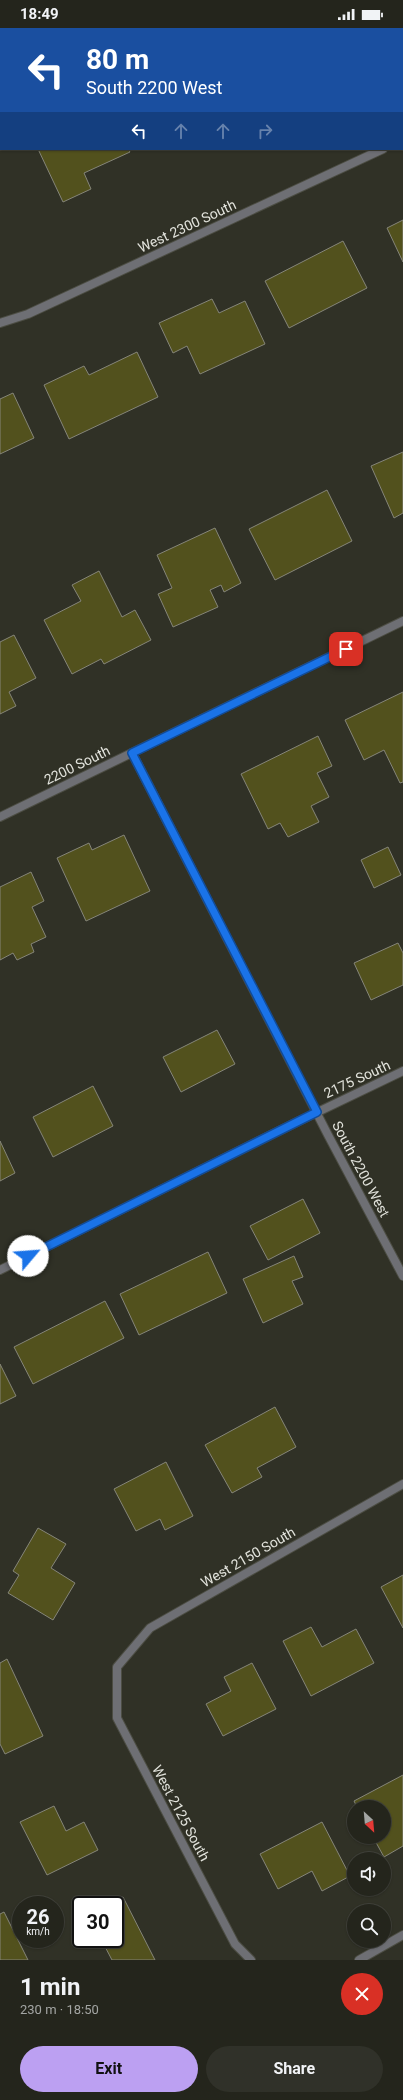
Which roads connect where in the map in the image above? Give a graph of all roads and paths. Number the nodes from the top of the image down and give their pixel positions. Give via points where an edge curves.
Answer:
1 (381, 150) edge
2 (0, 323) edge
3 (403, 621) edge
4 (132, 753) junction
5 (0, 817) edge
6 (403, 1071) edge
7 (317, 1112) junction
8 (0, 1270) edge
9 (403, 1276) edge
10 (403, 1484) edge
11 (117, 1667) joint
12 (403, 1935) edge
13 (251, 1960) edge
14 (359, 1960) edge

1 - 2 street, West 2300 South via 28,314
3 - 4 street, 2200 South
4 - 5 street, 2200 South
4 - 7 street, South 2200 West
6 - 7 street, 2175 South
7 - 8 street, 2175 South
7 - 9 street, South 2200 West
10 - 11 street, West 2150 South via 150,1628
11 - 13 street, West 2125 South via 117,1718 235,1944
12 - 14 street

